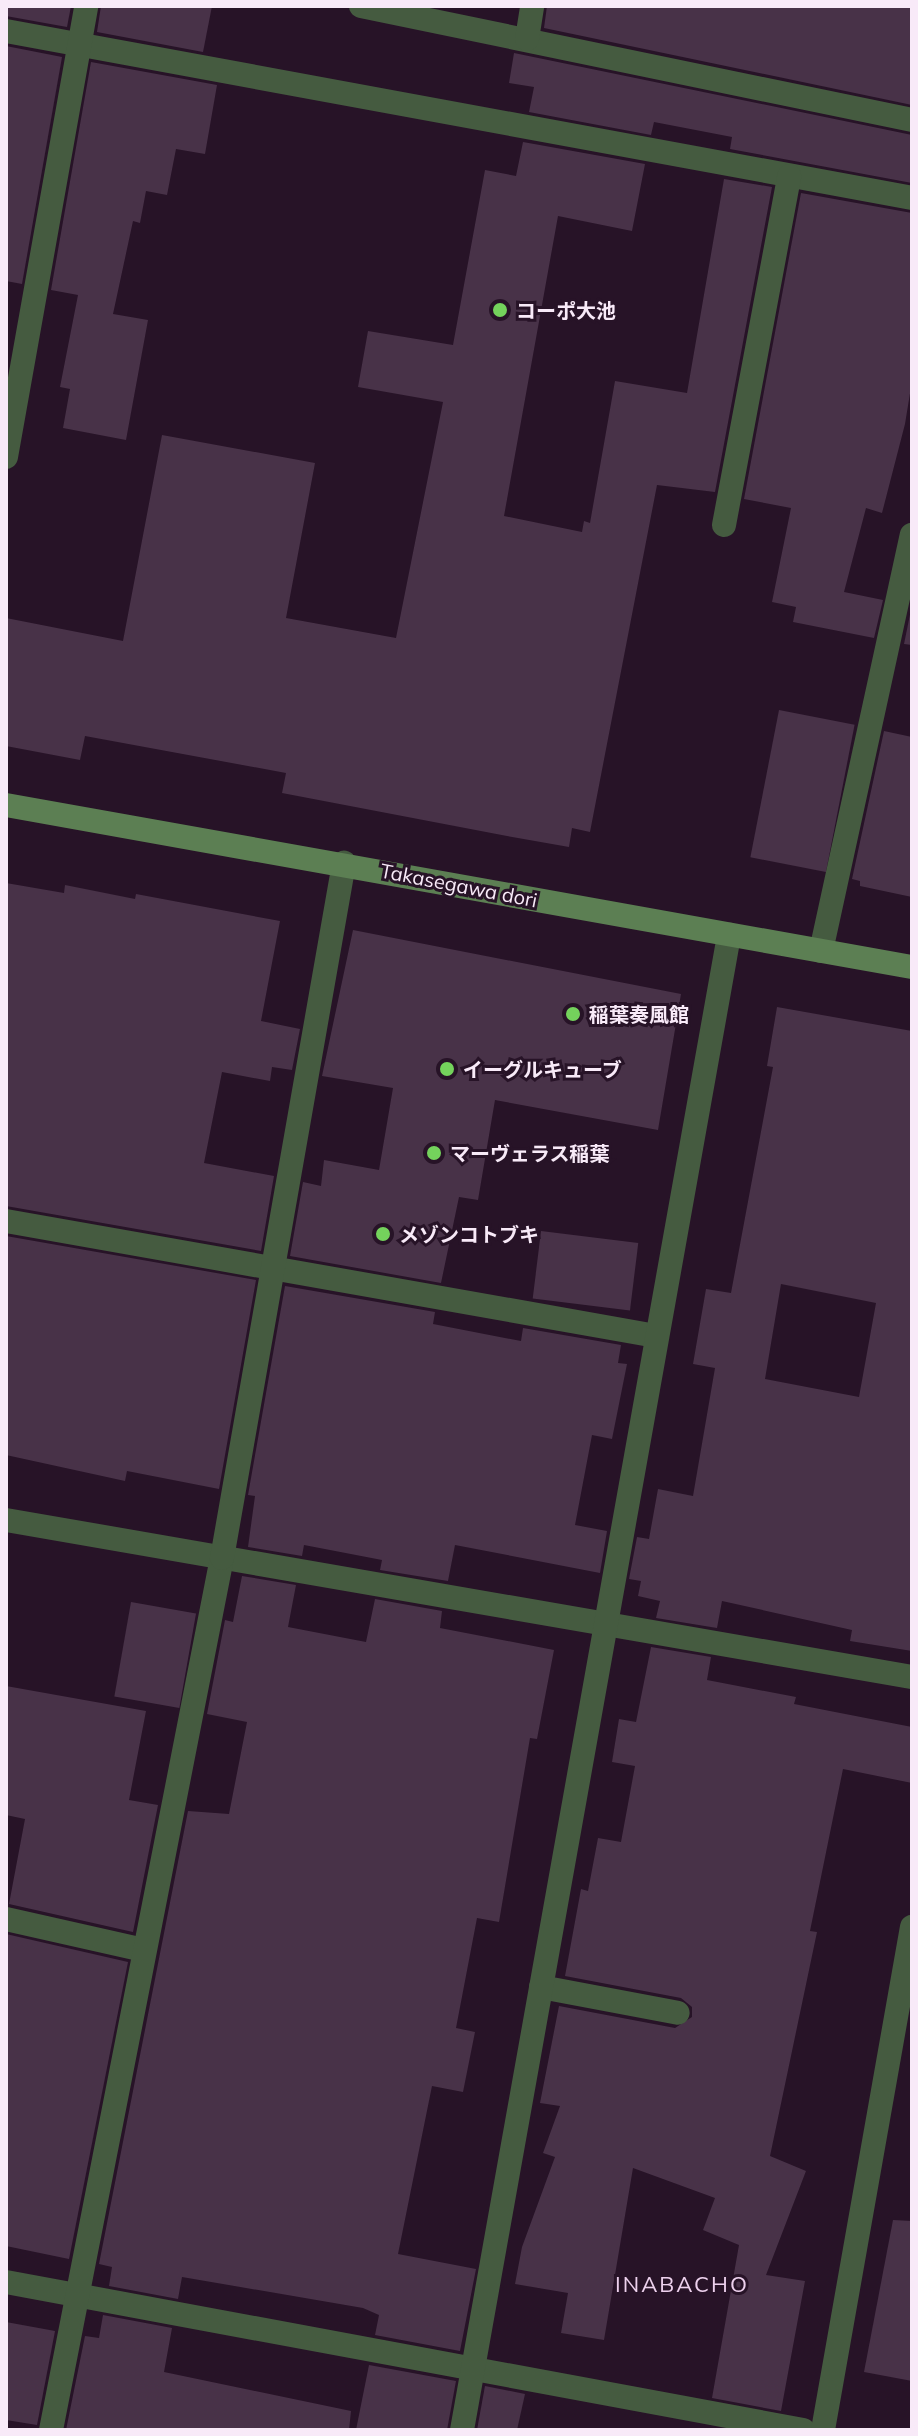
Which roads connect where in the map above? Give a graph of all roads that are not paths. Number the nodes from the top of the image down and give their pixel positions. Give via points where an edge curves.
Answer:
1 (86, 6) edge
2 (361, 6) edge
3 (532, 6) edge
4 (6, 31) edge
5 (527, 39) junction
6 (80, 45) junction
7 (912, 120) edge
8 (789, 176) junction
9 (912, 198) edge
10 (11, 398) edge
11 (6, 457) edge
12 (724, 525) dead end
13 (912, 535) edge
14 (6, 805) edge
15 (344, 863) junction
16 (729, 935) junction
17 (821, 951) junction
18 (912, 967) edge
19 (6, 1221) edge
20 (269, 1267) junction
21 (656, 1336) junction
22 (6, 1520) edge
23 (222, 1558) junction
24 (607, 1620) junction
25 (912, 1677) edge
26 (6, 1919) edge
27 (912, 1927) edge
28 (144, 1950) junction
29 (541, 1987) junction
30 (678, 2013) dead end
31 (6, 2282) edge
32 (74, 2298) junction
33 (472, 2370) junction
34 (51, 2430) edge
35 (462, 2430) edge
36 (803, 2430) edge
37 (823, 2430) edge

1 - 6 street
2 - 5 street
3 - 5 street
4 - 6 street
5 - 7 street
6 - 8 street
6 - 10 street
8 - 9 street
8 - 12 street
10 - 11 street
13 - 17 street
14 - 15 street, Takasegawa dori
15 - 16 street, Takasegawa dori
15 - 20 street
16 - 17 street, Takasegawa dori
16 - 21 street
17 - 18 street, Takasegawa dori
19 - 20 street
20 - 21 street
20 - 23 street
21 - 24 street
22 - 23 street
23 - 24 street
23 - 28 street
24 - 25 street
24 - 29 street
26 - 28 street
27 - 37 street
28 - 32 street
29 - 30 street
29 - 33 street
31 - 32 street
32 - 33 street
32 - 34 street
33 - 35 street
33 - 36 street

